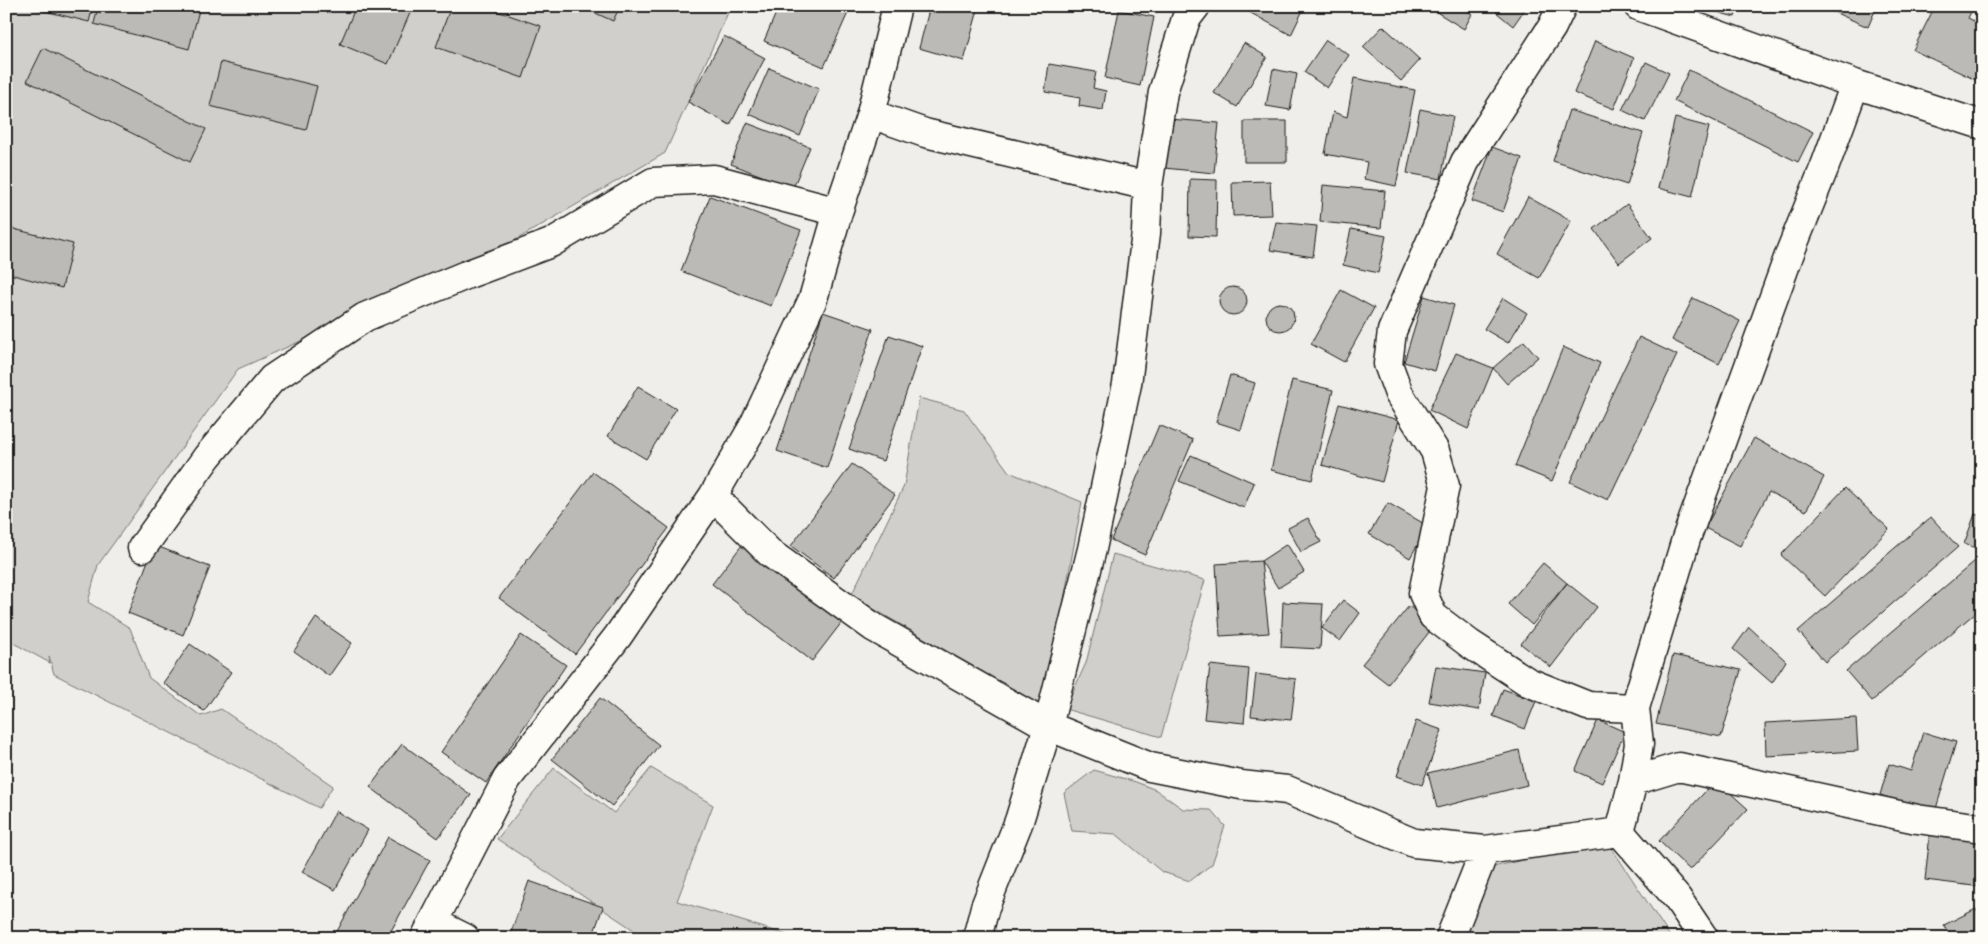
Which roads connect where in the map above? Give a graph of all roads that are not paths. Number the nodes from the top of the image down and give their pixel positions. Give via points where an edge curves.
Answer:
1 (897, 6) edge
2 (1196, 6) edge
3 (1562, 6) edge
4 (1638, 6) edge
5 (1855, 84) junction
6 (871, 114) junction
7 (1982, 126) edge
8 (1148, 186) junction
9 (838, 212) junction
10 (713, 496) junction
11 (142, 548) dead end
12 (1635, 708) junction
13 (1048, 726) junction
14 (1634, 781) junction
15 (1982, 828) edge
16 (1620, 832) junction
17 (1486, 850) junction
18 (429, 930) edge
19 (466, 938) edge
20 (977, 938) edge
21 (1450, 938) edge
22 (1704, 938) edge

1 - 6 street
2 - 8 street via 1186,19 1163,92
3 - 12 street via 1552,27 1465,162 1392,330 1388,364 1399,394 1435,451 1445,486 1423,593 1433,616 1528,682 1588,706
4 - 5 street
5 - 7 street
5 - 12 street via 1787,259 1689,530
6 - 8 street via 925,133
6 - 9 street
8 - 13 street via 1146,233 1127,384 1092,549
9 - 10 street via 813,298 753,427
9 - 11 street via 714,179 653,182 551,243 365,317 272,379 207,457
10 - 13 street via 770,553 873,627
10 - 18 street via 618,636 507,779
12 - 14 street via 1639,744
13 - 17 street via 1150,767 1241,785 1287,790 1414,843
13 - 20 street via 1019,821 985,907
14 - 15 street via 1679,766 1908,817
14 - 16 street
16 - 17 street
16 - 22 street via 1677,898
17 - 21 street
18 - 19 street

